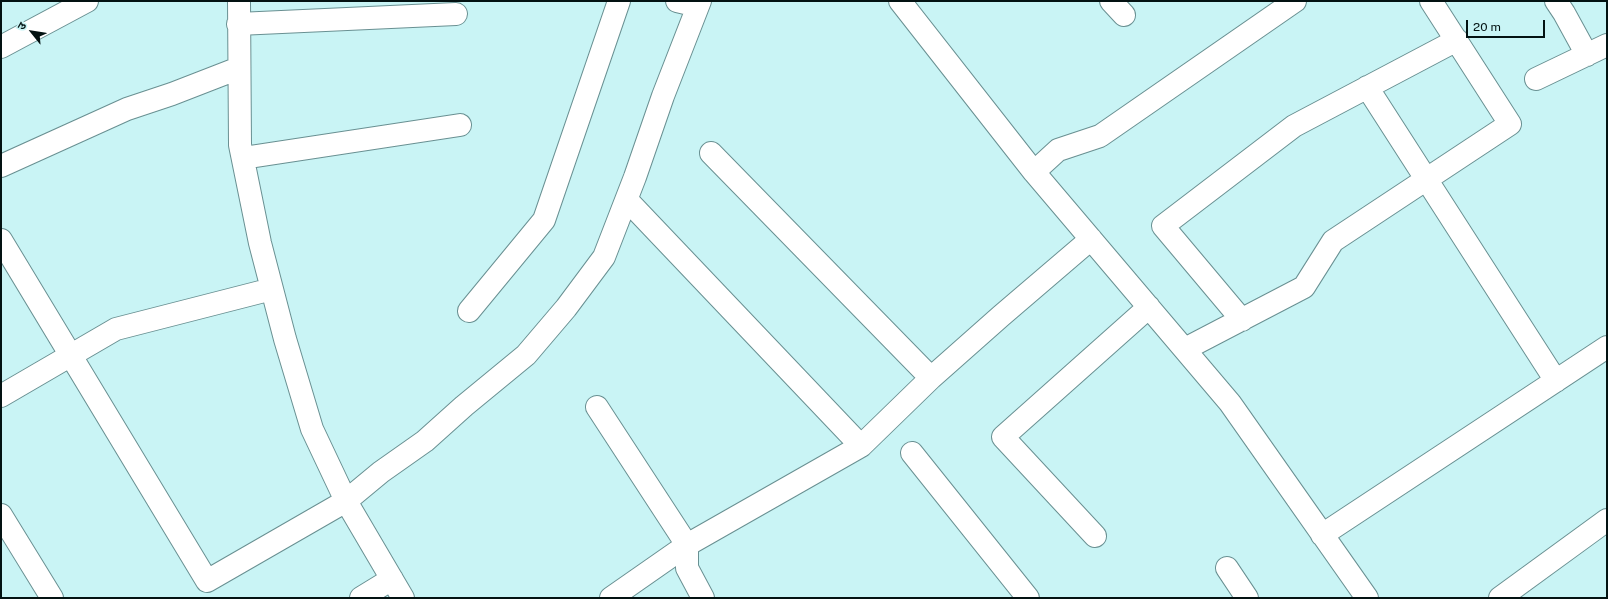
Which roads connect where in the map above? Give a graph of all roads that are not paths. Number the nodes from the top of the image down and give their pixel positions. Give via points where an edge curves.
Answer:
1 (87, 1) edge
2 (239, 1) edge
3 (619, 1) edge
4 (900, 1) edge
5 (1295, 1) edge
6 (1431, 1) edge
7 (1556, 1) edge
8 (691, 3) edge
9 (456, 14) dead end
10 (238, 24) junction
11 (1457, 40) junction
12 (1607, 46) edge
13 (1, 48) edge
14 (1587, 55) junction
15 (239, 68) junction
16 (1536, 79) dead end
17 (1367, 87) junction
18 (460, 125) dead end
19 (711, 153) dead end
20 (243, 158) junction
21 (1, 166) edge
22 (1034, 172) junction
23 (1426, 179) junction
24 (627, 200) junction
25 (1091, 239) junction
26 (1, 240) edge
27 (272, 289) junction
28 (1149, 307) junction
29 (469, 311) dead end
30 (1242, 320) junction
31 (1607, 347) edge
32 (1185, 349) junction
33 (70, 355) junction
34 (931, 378) junction
35 (1556, 381) junction
36 (1, 396) edge
37 (597, 407) dead end
38 (861, 446) junction
39 (912, 454) dead end
40 (346, 501) junction
41 (1, 515) edge
42 (1607, 520) edge
43 (1322, 534) junction
44 (1095, 536) dead end
45 (688, 545) junction
46 (1227, 568) dead end
47 (392, 579) junction
48 (52, 598) edge
49 (361, 598) edge
50 (403, 598) edge
51 (611, 598) edge
52 (703, 598) edge
53 (1028, 598) edge
54 (1247, 598) edge
55 (1367, 598) edge
56 (1500, 598) edge

1 - 13 street
2 - 10 street
3 - 29 street via 544,220
4 - 22 street
5 - 22 street via 1100,136 1058,150
6 - 11 street
7 - 14 street
8 - 24 street
9 - 10 street
10 - 15 street
11 - 17 street
11 - 23 street via 1510,124
12 - 14 street
14 - 16 street
15 - 20 street via 240,145
15 - 21 street via 127,108
17 - 23 street
17 - 30 street via 1294,126 1163,226
18 - 20 street
19 - 34 street
20 - 27 street
22 - 25 street
23 - 30 street via 1333,241 1304,287
23 - 35 street
24 - 38 street
24 - 40 street via 604,257 566,308 526,355 425,441
25 - 28 street
25 - 34 street
26 - 33 street
27 - 33 street via 116,329
27 - 40 street via 312,429
28 - 32 street
28 - 44 street via 1003,437
30 - 32 street
31 - 35 street
32 - 43 street via 1230,402
33 - 36 street
33 - 40 street via 207,581
34 - 38 street
35 - 43 street
37 - 45 street
38 - 45 street
39 - 53 street
40 - 47 street
41 - 48 street
42 - 56 street
43 - 55 street
45 - 51 street
45 - 52 street via 687,568
46 - 54 street
47 - 49 street
47 - 50 street

